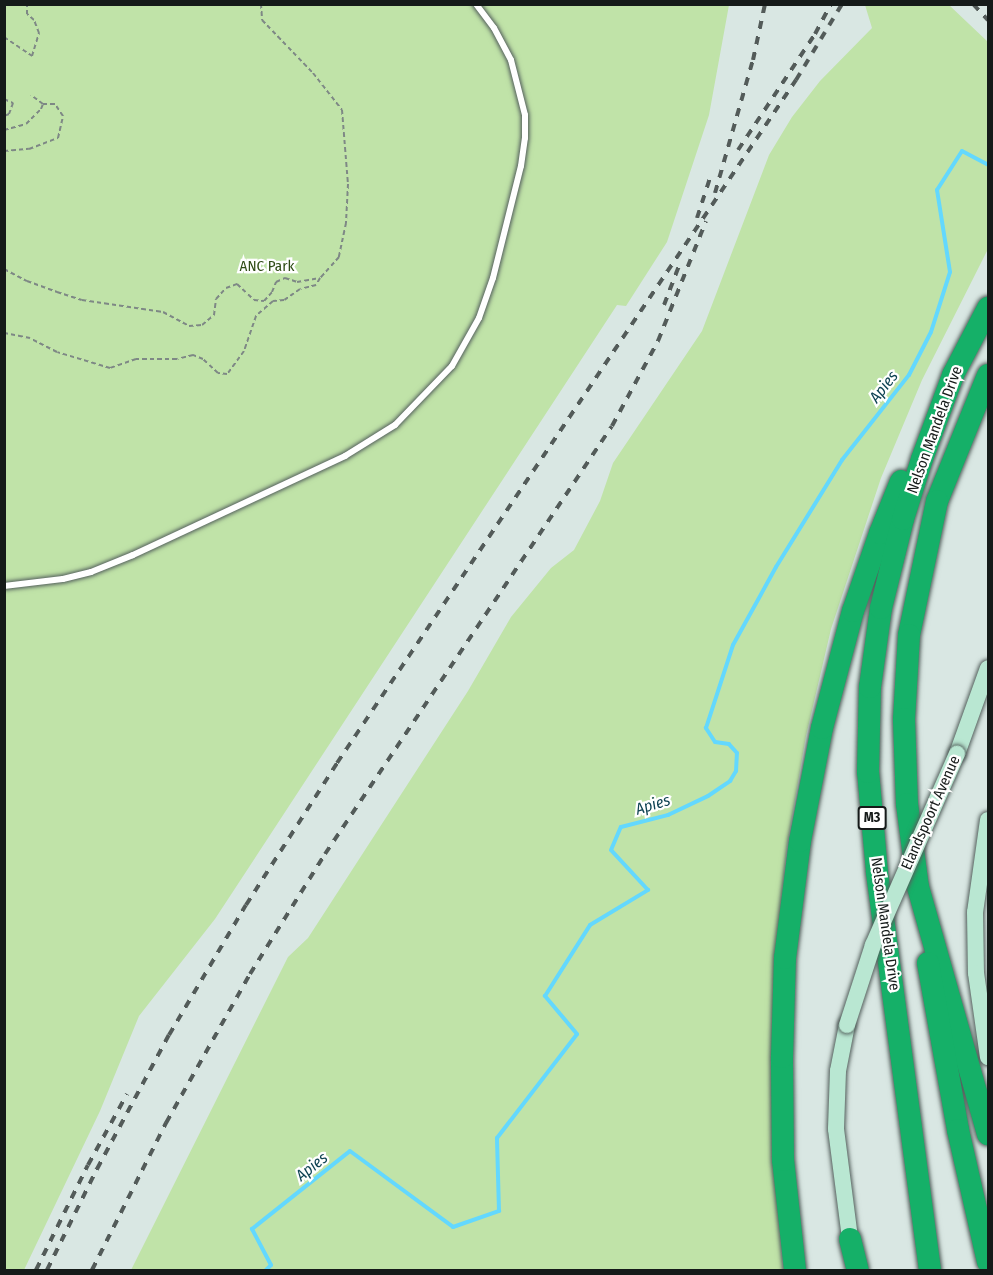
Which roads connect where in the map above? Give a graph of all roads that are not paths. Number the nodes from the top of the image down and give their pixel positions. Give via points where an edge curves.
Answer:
1 (476, 4) edge
2 (988, 308) edge
3 (953, 375) junction
4 (988, 375) edge
5 (4, 586) edge
6 (988, 668) edge
7 (988, 820) edge
8 (918, 887) junction
9 (988, 1057) edge
10 (988, 1134) edge
11 (850, 1239) joint
12 (988, 1262) edge
13 (795, 1270) edge
14 (858, 1270) edge
15 (930, 1270) edge

1 - 5 lane via 511,60 522,103 525,138 493,278 478,318 452,366 395,425 345,456 101,568 63,579
2 - 3 highway, Nelson Mandela Drive / M3
3 - 13 highway via 911,458 854,611 822,728 800,841 785,958 782,1057 783,1160
3 - 15 highway, Nelson Mandela Drive / M3 via 903,519 881,608 870,687 868,772 877,872
4 - 8 highway, Nelson Mandela Drive / M3 via 938,501 909,635 904,740 907,804
6 - 11 main road, Elandspoort Avenue, bridge via 957,754 873,945 847,1025 838,1071 836,1129
7 - 9 main road via 975,912 976,973
8 - 10 highway, Nelson Mandela Drive / M3
8 - 12 highway via 936,1017
11 - 14 highway

